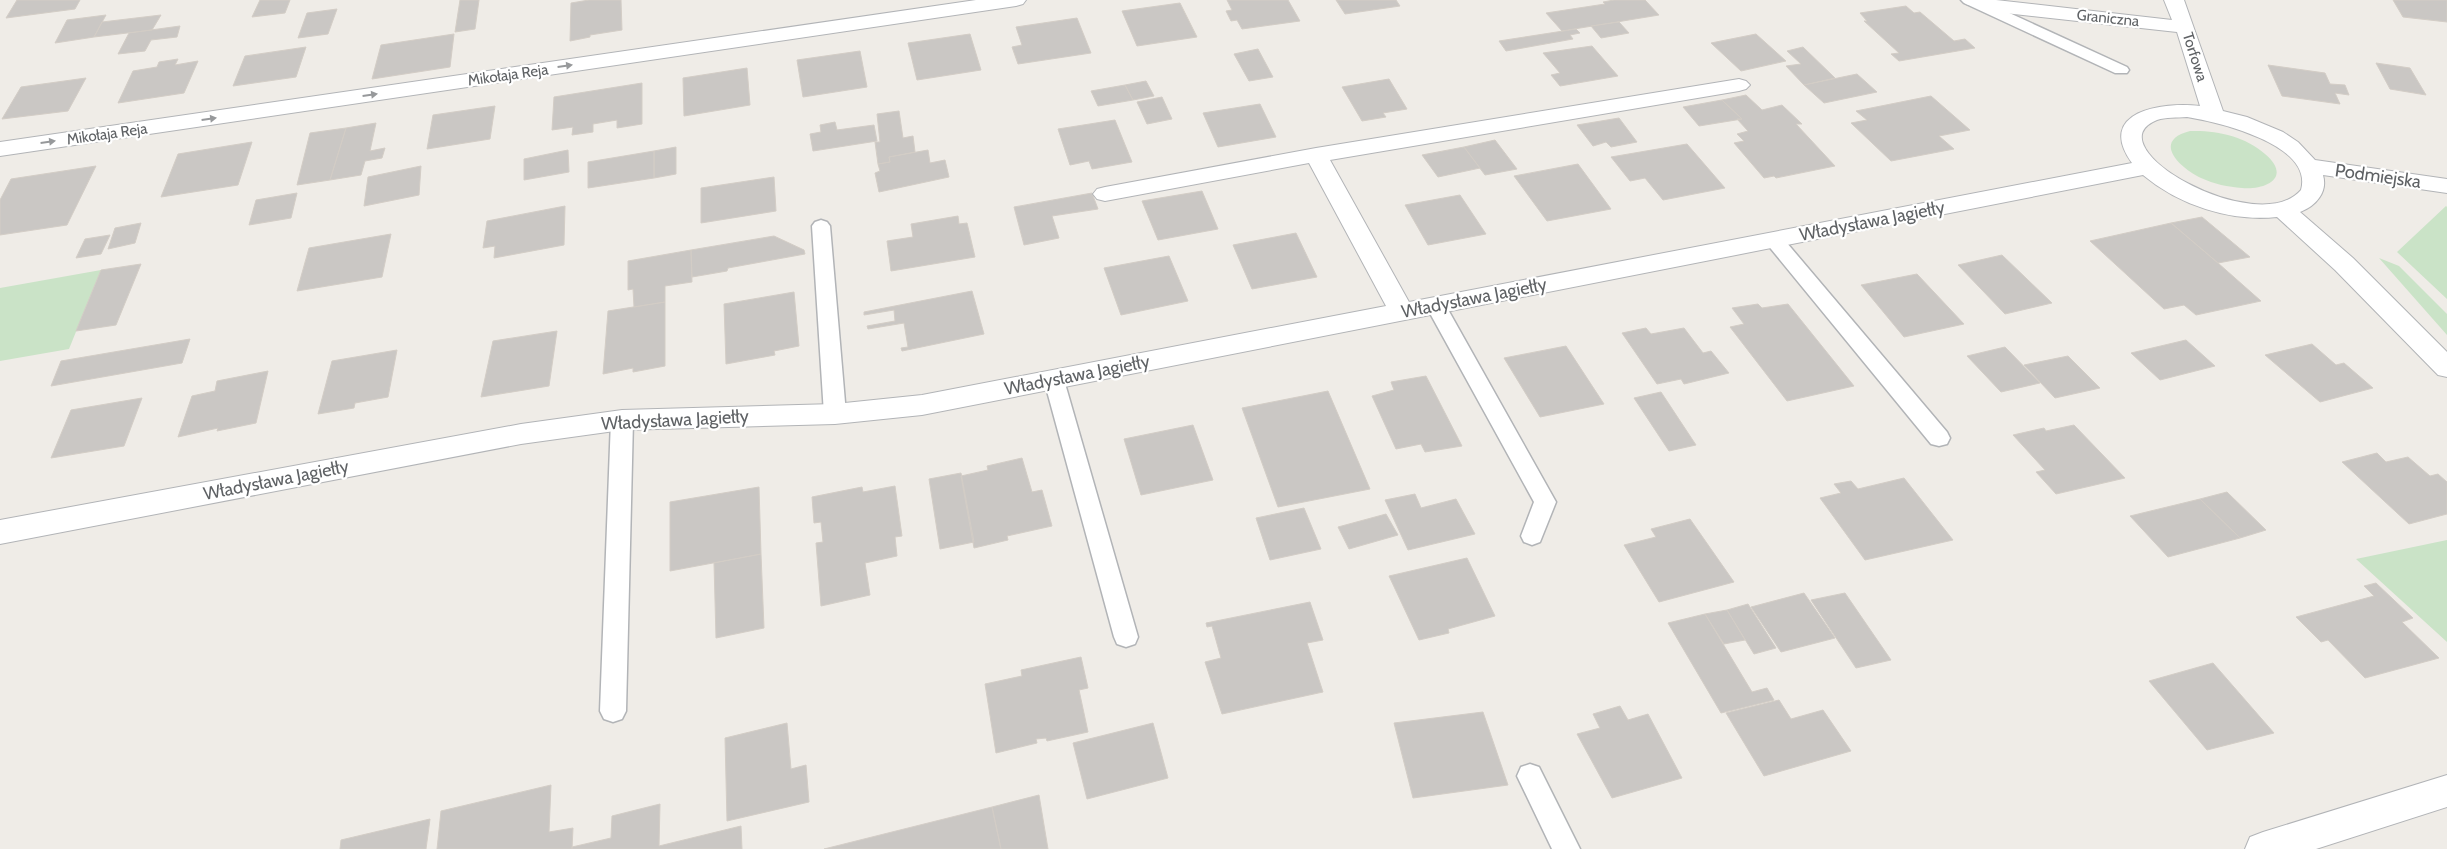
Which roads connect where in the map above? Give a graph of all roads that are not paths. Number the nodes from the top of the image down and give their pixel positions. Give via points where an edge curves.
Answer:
1 (1016, 0) edge
2 (1971, 0) edge
3 (2174, 0) edge
4 (2185, 27) junction
5 (2121, 70) dead end
6 (1739, 85) dead end
7 (2213, 114) junction
8 (0, 149) edge
9 (1316, 155) junction
10 (2308, 166) junction
11 (2147, 168) junction
12 (2447, 186) edge
13 (1105, 194) dead end
14 (2283, 209) junction
15 (821, 226) dead end
16 (1774, 240) junction
17 (1436, 306) junction
18 (1402, 312) junction
19 (2447, 368) edge
20 (1054, 380) junction
21 (835, 414) junction
22 (622, 420) junction
23 (1939, 438) dead end
24 (0, 532) edge
25 (1532, 536) dead end
26 (1126, 637) dead end
27 (613, 711) dead end
28 (1530, 776) dead end
29 (2447, 791) edge
30 (1566, 849) edge
31 (2263, 849) edge

8 -> 1 street, Mikołaja Reja
2 - 4 street, Graniczna via 1996,6
2 - 5 lane, Graniczna
3 - 4 street, Torfowa
4 - 7 street, Torfowa
6 - 9 street
7 - 10 street via 2270,134 2293,150
7 - 11 street via 2164,112 2146,117 2135,126 2131,138 2135,153
9 - 13 street
9 - 18 street
10 - 12 street, Podmiejska
10 - 14 street via 2314,180 2311,193 2301,203
11 - 14 street via 2168,183 2211,201 2256,210
11 - 16 street, Władysława Jagiełły
14 - 19 street via 2344,264
15 - 21 lane
16 - 17 street, Władysława Jagiełły
16 - 23 lane
17 - 18 street, Władysława Jagiełły
17 - 25 lane via 1545,502
18 - 20 street, Władysława Jagiełły
20 - 21 street, Władysława Jagiełły via 922,404
20 - 26 lane
21 - 22 street, Władysława Jagiełły
22 - 24 street, Władysława Jagiełły via 521,434
22 - 27 lane
28 - 30 lane
29 - 31 street

